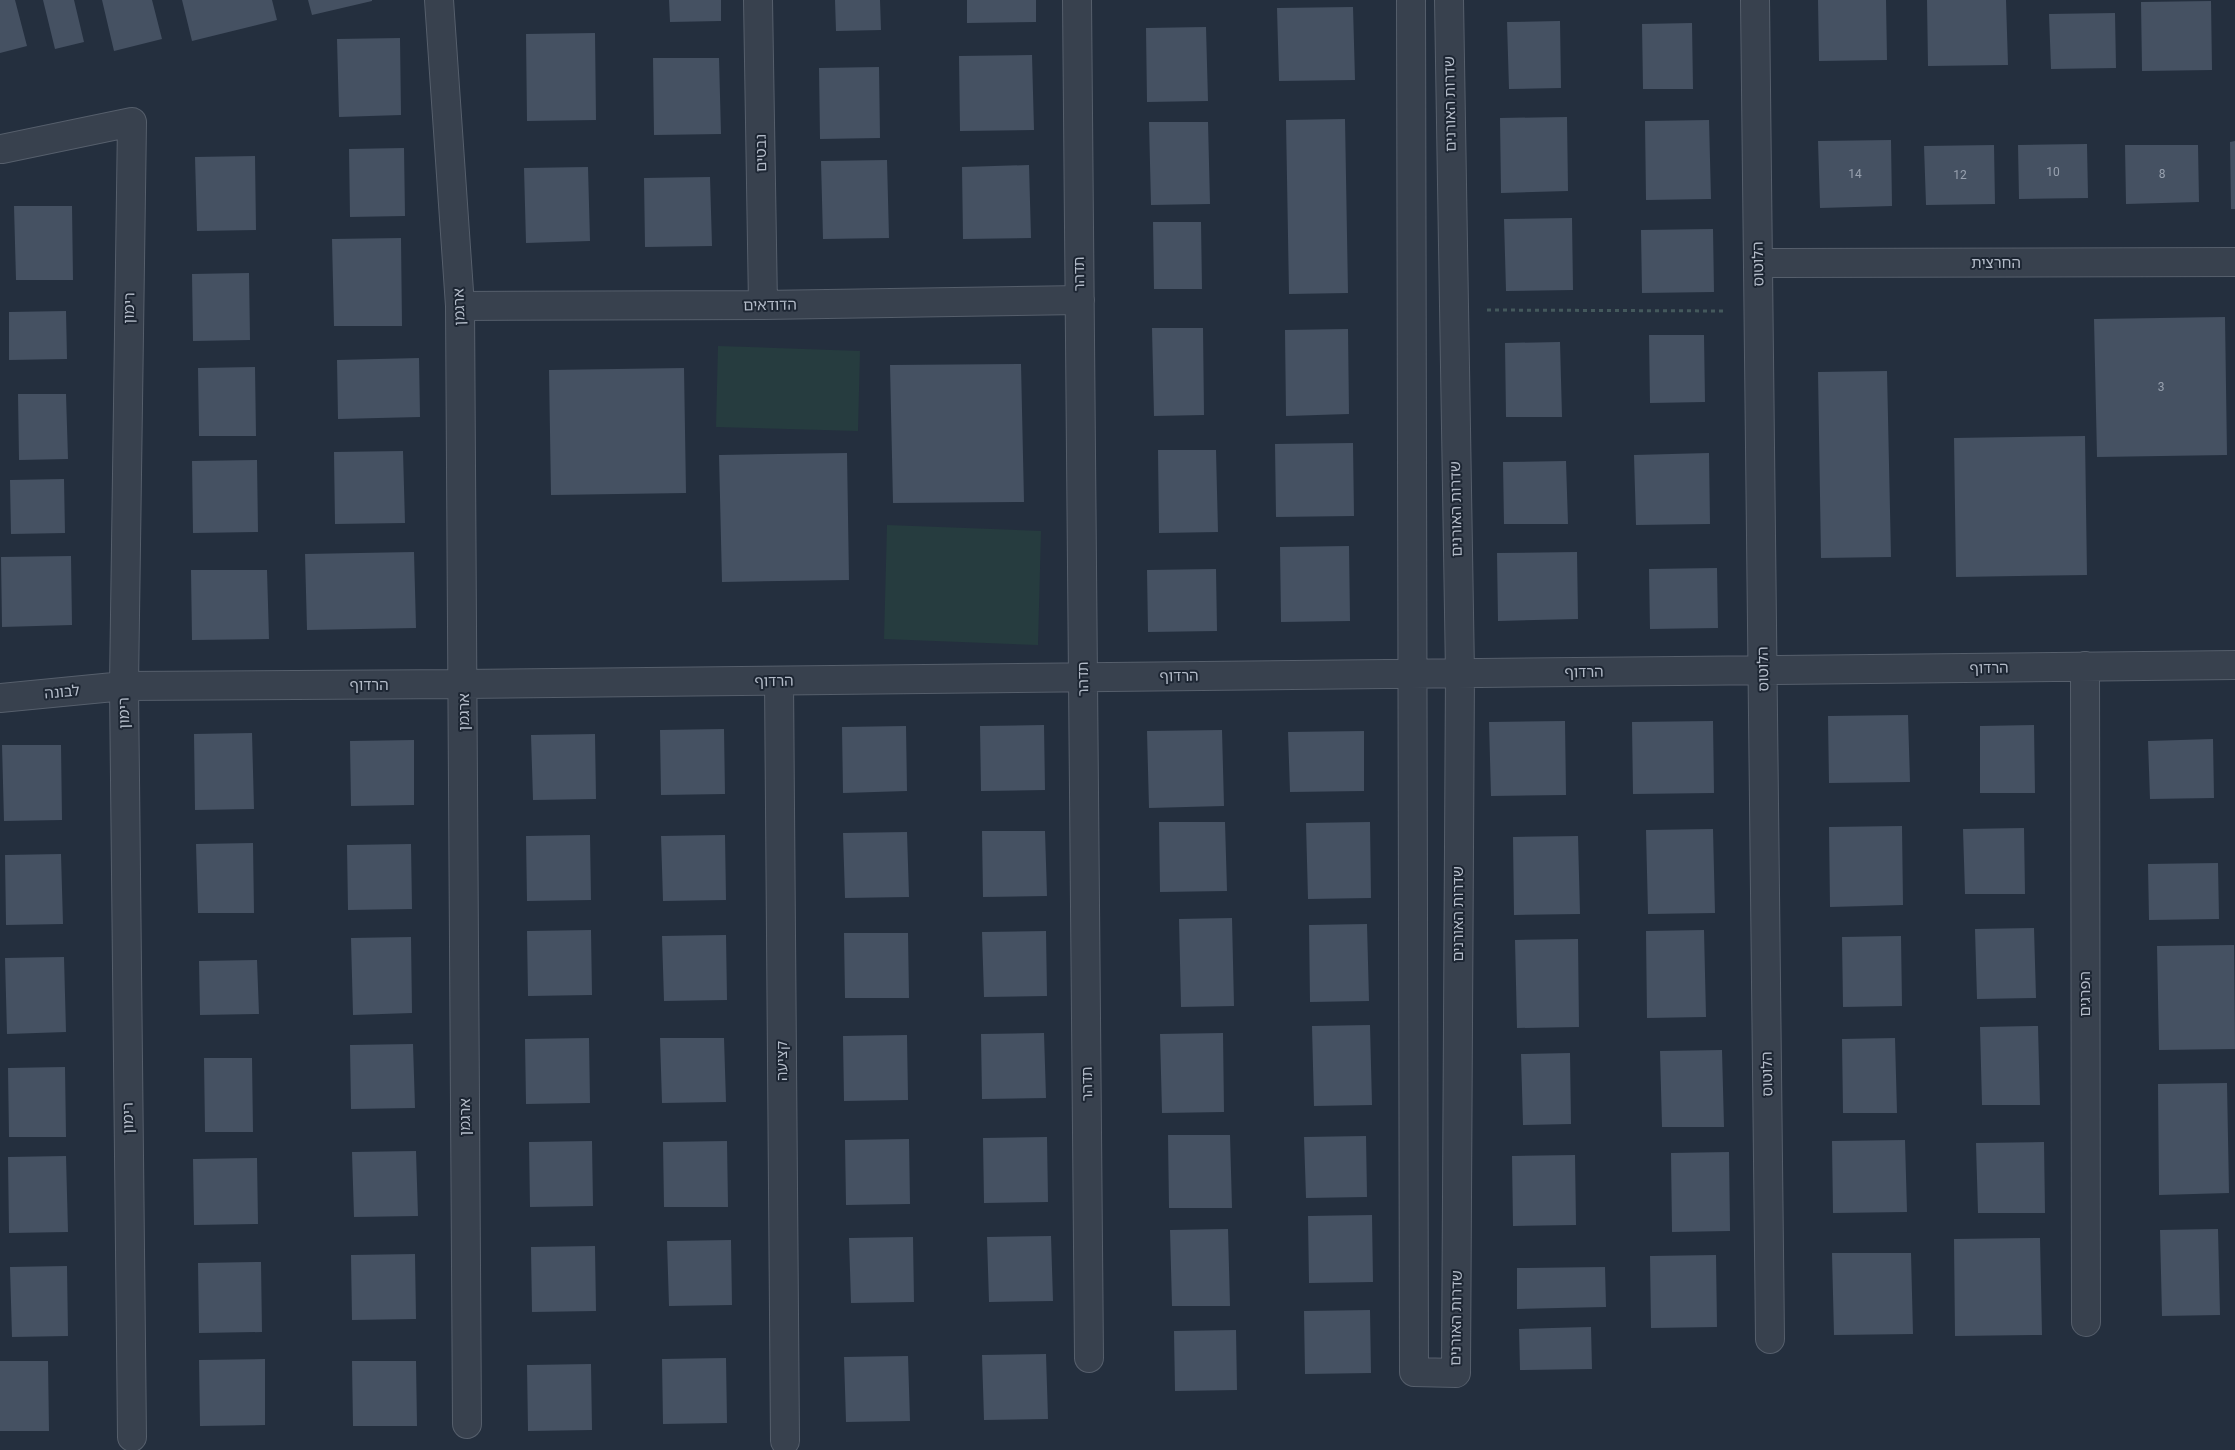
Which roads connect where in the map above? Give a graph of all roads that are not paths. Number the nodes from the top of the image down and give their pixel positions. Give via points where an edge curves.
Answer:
1 (439, 0) edge
2 (758, 0) edge
3 (1077, 0) edge
4 (1412, 0) edge
5 (1449, 0) edge
6 (1755, 0) edge
7 (2, 148) dead end
8 (2235, 262) edge
9 (1758, 263) junction
10 (1080, 300) junction
11 (763, 305) junction
12 (460, 306) junction
13 (2235, 665) edge
14 (2085, 666) junction
15 (1762, 670) junction
16 (1460, 673) junction
17 (1414, 674) junction
18 (1083, 677) junction
19 (779, 681) junction
20 (464, 684) junction
21 (124, 686) junction
22 (0, 698) edge
23 (2086, 1322) dead end
24 (1770, 1339) dead end
25 (1089, 1358) dead end
26 (467, 1424) dead end
27 (132, 1437) dead end
28 (786, 1441) dead end

1 - 12 street, ארגמן
2 - 11 street, נבטים
3 - 10 street, תדהר
4 - 17 street, שדרות האורנים
5 - 16 street, שדרות האורנים
6 - 9 street, הלוטוס
7 - 21 street, רימון via 132,122
8 - 9 street, החרצית
9 - 15 street, הלוטוס
10 - 11 street, הדודאים
10 - 18 street, תדהר
11 - 12 street, הדודאים
12 - 20 street, ארגמן
13 - 14 street, הרדוף
14 - 15 street, הרדוף
14 - 23 street, הפרגים
15 - 16 street, הרדוף
15 - 24 street, הלוטוס
16 - 17 street, הרדוף
16 - 17 street, שדרות האורנים via 1456,1373 1414,1372
17 - 18 street, הרדוף
18 - 19 street, הרדוף
18 - 25 street, תדהר
19 - 20 street, הרדוף
19 - 28 street, קציעה
20 - 21 street, הרדוף
20 - 26 street, ארגמן
21 - 22 street, לבונה
21 - 27 street, רימון

